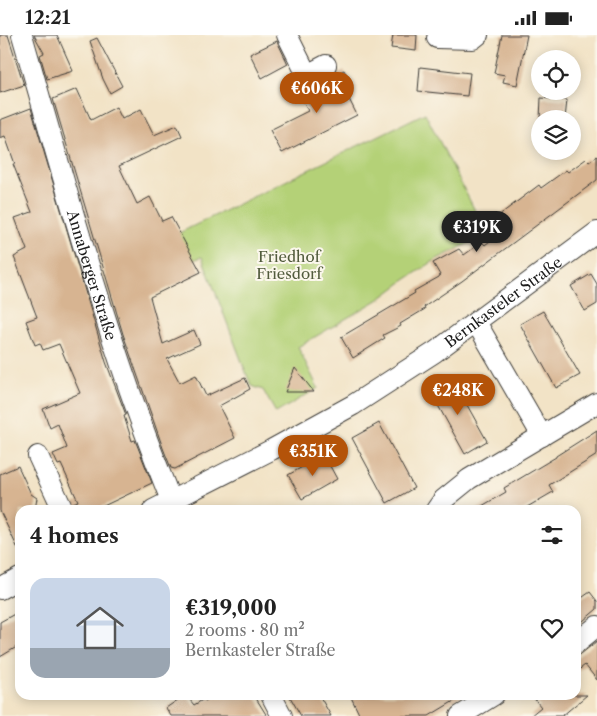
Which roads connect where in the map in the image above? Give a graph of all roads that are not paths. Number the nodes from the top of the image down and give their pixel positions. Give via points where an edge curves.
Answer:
1 (22, 35) edge
2 (287, 35) edge
3 (478, 35) edge
4 (437, 38) dead end
5 (326, 65) dead end
6 (597, 231) edge
7 (476, 322) junction
8 (597, 403) edge
9 (542, 436) junction
10 (38, 456) dead end
11 (61, 505) edge
12 (173, 505) edge
13 (175, 505) edge
14 (440, 505) edge
15 (15, 581) edge
16 (0, 589) edge
17 (597, 626) edge
18 (581, 639) edge
19 (274, 700) edge
20 (486, 700) edge
21 (282, 716) edge
22 (460, 716) edge

1 - 12 street, Annaberger Straße via 134,405
2 - 5 street via 307,75
3 - 4 street via 473,39
6 - 7 street, Bernkasteler Straße
7 - 9 street
7 - 13 street, Bernkasteler Straße via 353,405
8 - 9 street
9 - 14 street via 470,479
10 - 11 street
15 - 16 street
17 - 18 street
19 - 21 street
20 - 22 street

